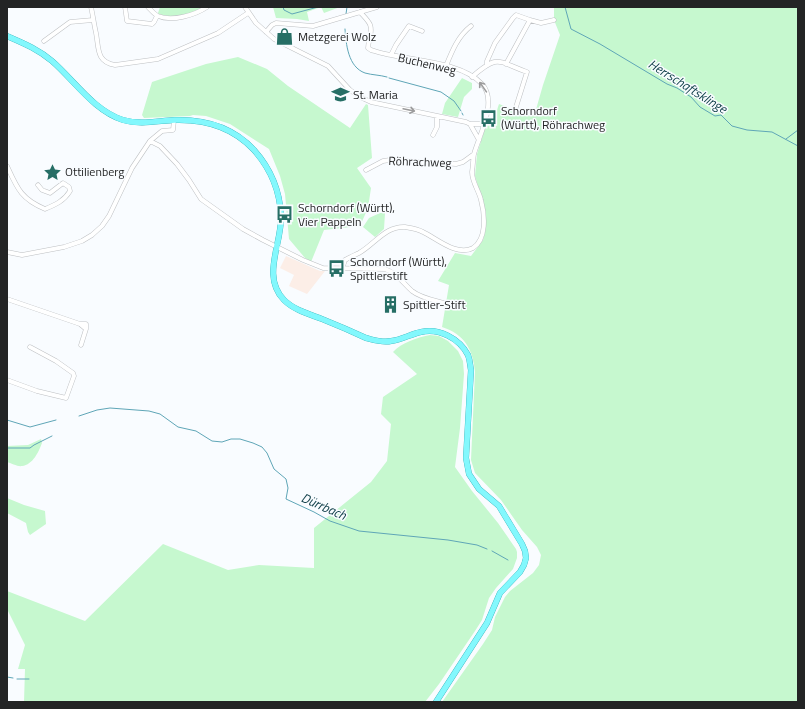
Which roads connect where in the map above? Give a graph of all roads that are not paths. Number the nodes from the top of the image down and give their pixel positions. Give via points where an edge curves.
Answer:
1 (91, 7) edge
2 (125, 7) edge
3 (148, 7) edge
4 (207, 7) edge
5 (245, 7) edge
6 (377, 7) edge
7 (360, 12) junction
8 (248, 13) junction
9 (157, 16) junction
10 (93, 20) junction
11 (530, 20) junction
12 (554, 20) dead end
13 (472, 26) dead end
14 (422, 31) dead end
15 (266, 32) junction
16 (7, 37) edge
17 (44, 41) dead end
18 (391, 56) junction
19 (487, 64) junction
20 (506, 64) junction
21 (446, 66) junction
22 (472, 76) junction
23 (516, 108) dead end
24 (437, 116) junction
25 (174, 120) junction
26 (470, 124) junction
27 (484, 124) junction
28 (433, 135) dead end
29 (479, 140) junction
30 (150, 141) junction
31 (474, 154) junction
32 (7, 166) edge
33 (366, 170) dead end
34 (38, 186) dead end
35 (276, 247) junction
36 (7, 252) edge
37 (342, 269) junction
38 (7, 299) edge
39 (444, 303) dead end
40 (82, 345) dead end
41 (30, 347) dead end
42 (7, 380) edge
43 (436, 702) edge

1 - 10 street
2 - 9 street via 127,21 152,24
3 - 9 street
4 - 9 street via 190,15 175,18
5 - 8 street
6 - 7 street
7 - 15 street via 312,26 276,23
7 - 18 street, Buchenweg via 371,26 368,48
8 - 10 street via 218,33 158,59 115,65 105,62 98,52
8 - 15 street
10 - 17 street via 70,22
11 - 12 street via 541,23
11 - 19 street via 516,15 513,18 495,43
11 - 20 street
13 - 21 street via 452,49
14 - 18 street via 409,26
15 -> 24 street via 274,39 328,66 360,97 371,102
16 - 25 main road via 41,52 85,94 116,117 139,122
18 - 21 street, Buchenweg
19 - 20 street
19 - 22 street
20 - 23 street via 527,72
21 - 22 street, Buchenweg
27 -> 22 street, Buchenweg via 487,91
24 - 26 street
24 - 28 street via 437,127
25 - 30 street via 173,130 162,131
25 - 35 main road via 200,121 226,130 258,155 270,174 278,195 281,216
26 - 27 street
26 - 29 street
27 - 29 street
29 - 31 street
30 - 35 street via 160,146 177,164 201,199 243,229
30 - 36 street via 132,168 109,216 92,235 82,241 43,252
31 - 33 street, Röhrachweg via 464,162 456,164 390,160
31 - 37 street via 473,178 482,201 484,230 483,237 475,246 465,250 452,248 422,231 398,228 386,232 360,253 345,260
32 - 34 street via 19,192 45,209 55,205 70,191 63,183 50,193
35 - 37 street via 323,268
35 - 43 main road via 272,266 274,281 284,300 295,308 378,341 390,342 421,332 441,332 458,342 468,357 471,370 466,458 469,474 479,489 499,506 522,544 526,558 520,572 500,593 488,623
37 - 39 street via 379,268 392,271 418,295
38 - 40 street via 80,324 86,329
41 - 42 street via 74,371 66,398

